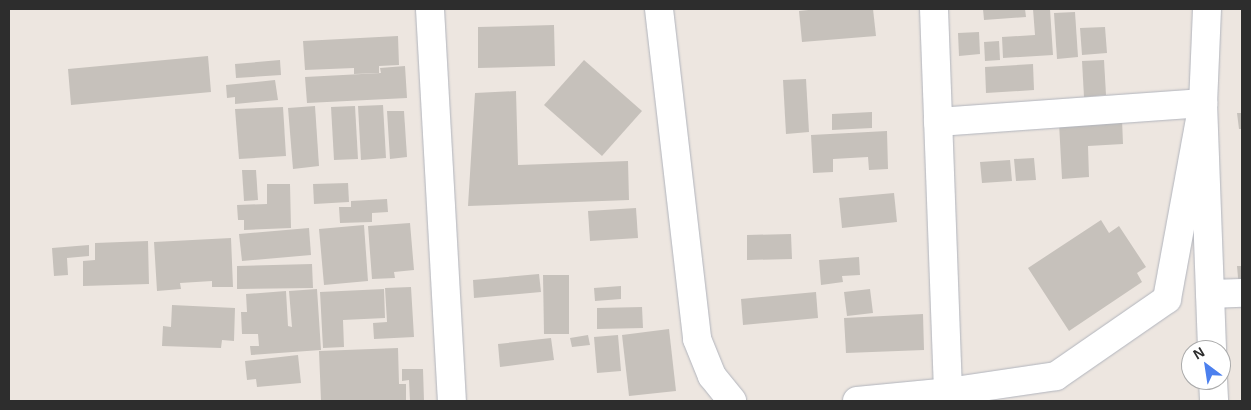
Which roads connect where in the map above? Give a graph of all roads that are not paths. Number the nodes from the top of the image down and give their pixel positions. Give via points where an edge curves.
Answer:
1 (430, 9) edge
2 (660, 9) edge
3 (934, 9) edge
4 (1207, 9) edge
5 (1203, 104) junction
6 (938, 122) junction
7 (1242, 293) edge
8 (1210, 294) junction
9 (1212, 340) edge
10 (948, 392) junction
11 (452, 401) edge
12 (732, 401) edge
13 (857, 401) edge

1 - 11 street
2 - 12 street via 697,339 712,376
3 - 6 street
4 - 5 street
5 - 6 street
5 - 8 street
5 - 10 street via 1167,299 1056,376
6 - 10 street
7 - 8 street
8 - 9 street
10 - 13 street

